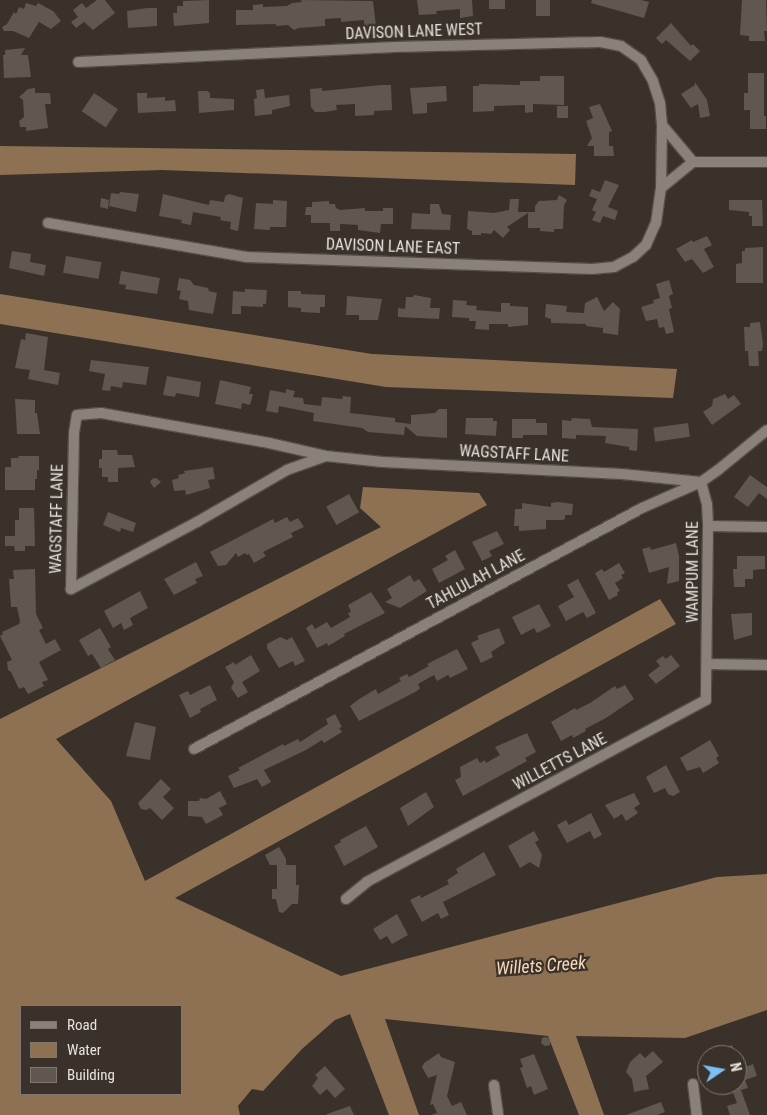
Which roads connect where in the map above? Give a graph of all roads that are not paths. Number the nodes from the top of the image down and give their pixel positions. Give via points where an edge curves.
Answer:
1 (78, 62) dead end
2 (662, 125) junction
3 (661, 160) joint
4 (693, 162) junction
5 (767, 162) edge
6 (661, 188) junction
7 (48, 223) dead end
8 (767, 430) edge
9 (326, 456) junction
10 (701, 482) junction
11 (708, 526) junction
12 (767, 527) edge
13 (707, 664) junction
14 (767, 664) edge
15 (194, 749) dead end
16 (346, 899) dead end
17 (692, 1084) dead end
18 (494, 1085) dead end
19 (498, 1115) edge
20 (698, 1115) edge

1 - 2 street, DAVISON LANE WEST via 395,47 600,42 621,46 641,60 654,81
2 - 3 street, DAVISON LANE WEST
2 - 4 street
3 - 6 street, DAVISON LANE EAST
4 - 5 street
4 - 6 street
6 - 7 street, DAVISON LANE EAST via 656,223 646,245 633,257 614,267 592,269 246,257
8 - 10 street, TAHLULAH LANE
9 - 9 street, WAGSTAFF LANE via 101,413 77,415 70,589 205,518 287,470
9 - 10 street, WAGSTAFF LANE
10 - 11 street, WAMPUM LANE
10 - 15 street, TAHLULAH LANE via 642,508
11 - 12 street
11 - 13 street, WAMPUM LANE
13 - 14 street
13 - 16 street, WILLETTS LANE via 706,700 367,882
17 - 20 street
18 - 19 street

